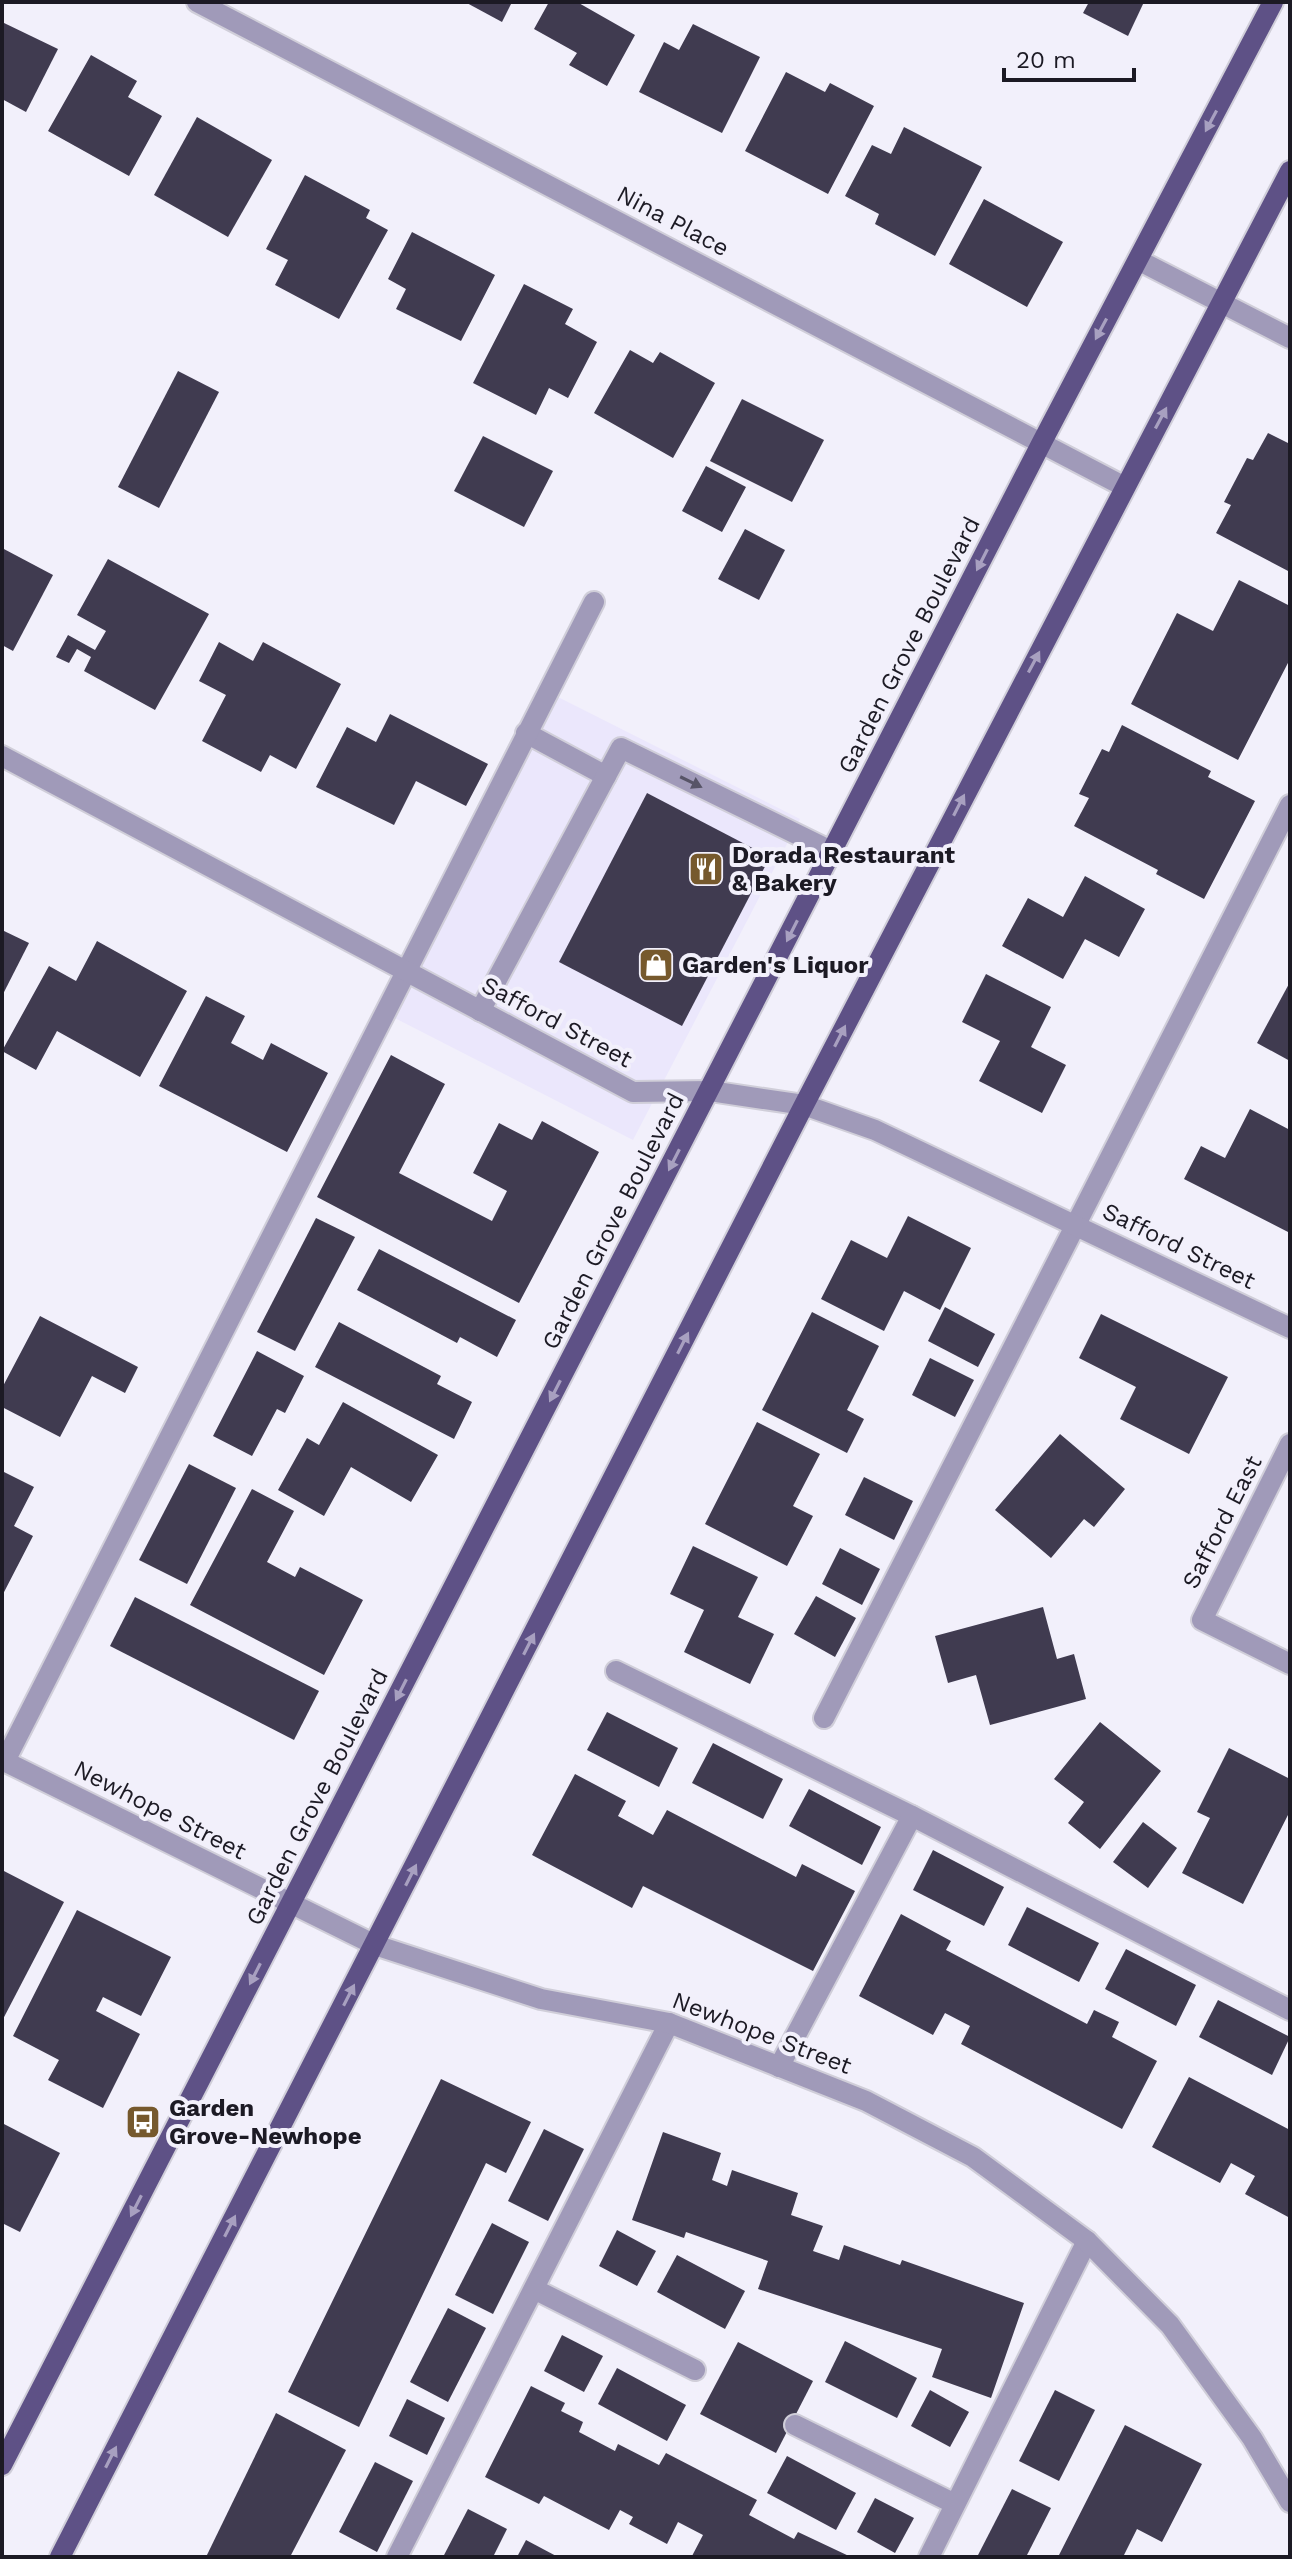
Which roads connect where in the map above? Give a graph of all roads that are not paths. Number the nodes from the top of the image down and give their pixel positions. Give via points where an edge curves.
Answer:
1 (197, 2) edge
2 (1273, 2) edge
3 (1290, 171) edge
4 (1138, 260) junction
5 (1221, 303) junction
6 (1290, 338) edge
7 (1042, 442) junction
8 (1125, 487) junction
9 (594, 602) dead end
10 (526, 733) junction
11 (2, 756) edge
12 (606, 776) junction
13 (1290, 805) edge
14 (833, 852) junction
15 (405, 971) junction
16 (480, 1011) junction
17 (710, 1091) junction
18 (804, 1105) junction
19 (1073, 1224) junction
20 (1290, 1328) edge
21 (1290, 1444) edge
22 (1290, 1664) edge
23 (616, 1671) dead end
24 (824, 1718) dead end
25 (4, 1761) edge
26 (912, 1816) junction
27 (291, 1905) junction
28 (375, 1945) junction
29 (1290, 2010) edge
30 (669, 2023) junction
31 (779, 2067) junction
32 (1087, 2241) junction
33 (534, 2289) junction
34 (695, 2370) dead end
35 (795, 2425) dead end
36 (2, 2465) edge
37 (1290, 2502) edge
38 (955, 2504) junction
39 (60, 2557) edge
40 (397, 2557) edge
41 (929, 2557) edge

1 - 7 street, Nina Place
2 -> 4 main road, Garden Grove Boulevard
3 - 5 main road
4 - 5 street
4 -> 7 main road, Garden Grove Boulevard
5 - 6 street
8 -> 5 main road
7 - 8 street, Nina Place
7 -> 14 main road, Garden Grove Boulevard
18 -> 8 main road
9 - 10 street
10 - 12 street
10 - 15 street
11 - 15 street, Safford Street
12 -> 14 street via 621,748
12 - 16 street
13 - 19 street
14 -> 17 main road, Garden Grove Boulevard
15 - 16 street, Safford Street
15 - 25 street
16 - 17 street, Safford Street via 633,1092
17 - 18 street, Safford Street
17 -> 27 main road, Garden Grove Boulevard
18 - 19 street, Safford Street via 875,1130
28 -> 18 main road
19 - 20 street, Safford Street
19 - 24 street
21 - 22 street, Safford East via 1202,1620
23 - 26 street
25 - 27 street, Newhope Street
26 - 29 street
26 - 31 street
27 - 28 street, Newhope Street
27 -> 36 main road, Garden Grove Boulevard
28 - 30 street, Newhope Street via 541,1999
39 -> 28 main road
30 - 31 street, Newhope Street
30 - 33 street
31 - 32 street, Newhope Street via 866,2101 973,2157
32 - 37 street, Newhope Street via 1170,2325 1252,2438
32 - 38 street
33 - 34 street
33 - 40 street
35 - 38 street
38 - 41 street

